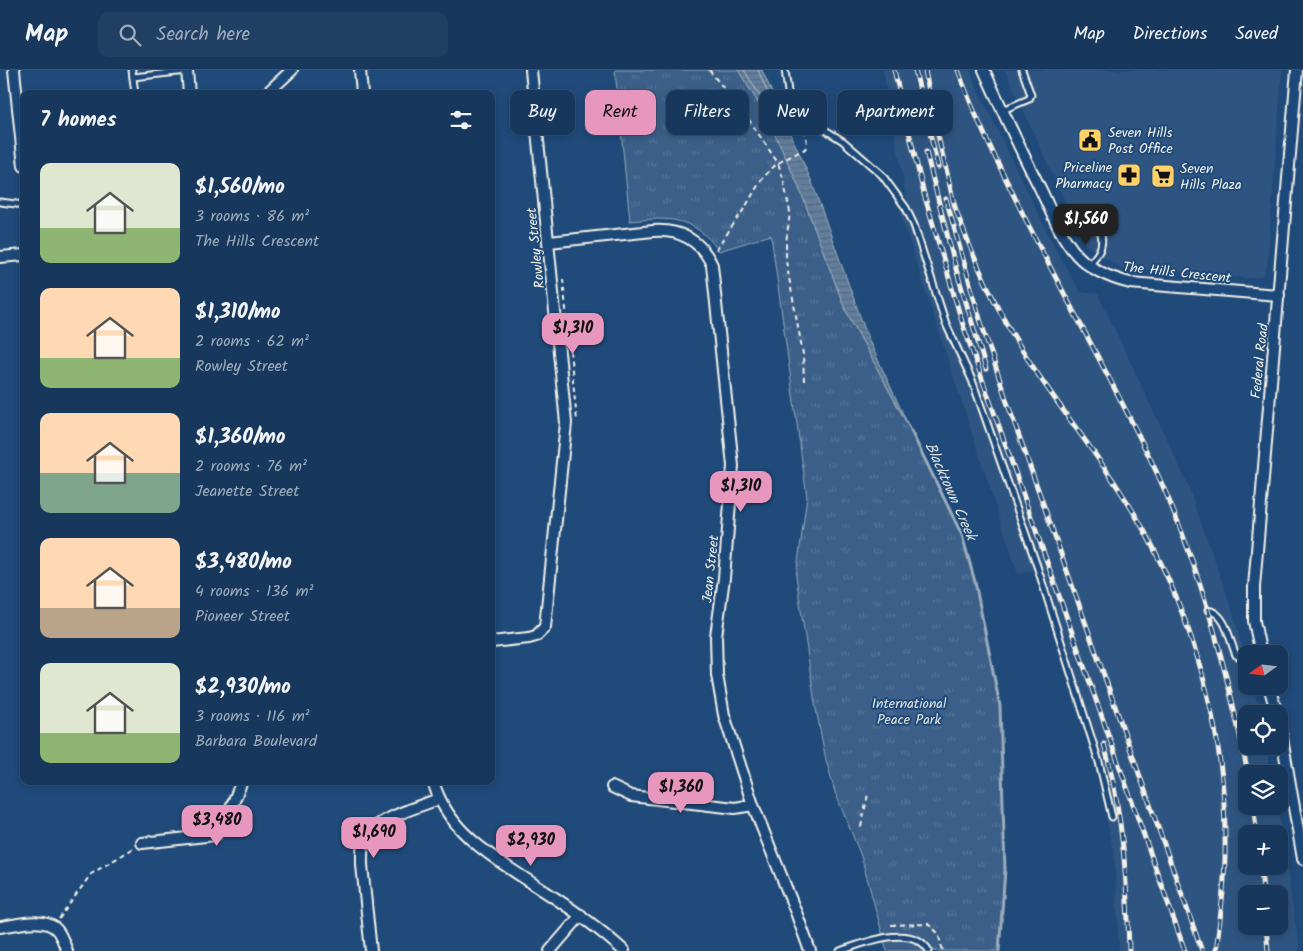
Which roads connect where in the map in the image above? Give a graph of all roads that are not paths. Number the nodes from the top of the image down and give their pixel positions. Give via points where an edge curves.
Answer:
1 (14, 70) edge
2 (132, 70) edge
3 (187, 70) edge
4 (292, 70) edge
5 (360, 70) edge
6 (531, 70) edge
7 (785, 70) edge
8 (984, 70) edge
9 (1022, 70) edge
10 (1297, 70) edge
11 (133, 77) junction
12 (135, 90) edge
13 (189, 90) edge
14 (270, 90) edge
15 (362, 90) edge
16 (1002, 110) junction
17 (20, 128) edge
18 (0, 202) edge
19 (20, 204) edge
20 (1053, 215) junction
21 (548, 242) junction
22 (20, 254) edge
23 (0, 257) edge
24 (1088, 265) junction
25 (1279, 295) junction
26 (1208, 610) dead end
27 (495, 642) edge
28 (1259, 645) edge
29 (1238, 656) edge
30 (1285, 755) edge
31 (240, 785) edge
32 (434, 785) edge
33 (612, 787) dead end
34 (439, 799) junction
35 (753, 805) junction
36 (1112, 817) dead end
37 (142, 843) road end
38 (1303, 858) edge
39 (581, 915) junction
40 (0, 926) edge
41 (67, 951) edge
42 (371, 951) edge
43 (550, 951) edge
44 (624, 951) edge
45 (810, 951) edge
46 (840, 951) edge
47 (929, 951) edge

1 - 17 street
2 - 11 lane
3 - 11 lane
3 - 13 street
4 - 14 street
5 - 15 street
6 - 21 street, Rowley Street
7 - 36 lane via 788,92 803,116 843,141 872,165 906,208 919,238 946,324 972,380 1038,566 1103,774
8 - 16 street, The Hills Crescent
9 - 16 lane via 1029,100
10 - 25 street, Federal Road
11 - 12 lane
16 - 20 street, The Hills Crescent
18 - 19 lane
20 - 24 street, The Hills Crescent via 1069,246
20 - 24 lane via 1074,210 1090,217 1097,225 1102,237 1101,246
21 - 27 street, Rowley Street via 566,423 547,617 545,627 536,636
21 - 35 street, Jean Street via 670,231 690,238 708,257 713,271 733,466 716,636 717,675 724,715
22 - 23 street
24 - 25 street, The Hills Crescent via 1114,279 1130,283
25 - 28 street, Federal Road via 1253,602
26 - 29 lane via 1222,620
30 - 38 street
31 - 37 street via 224,825 215,835
32 - 34 street
33 - 35 street via 631,796 735,808
34 - 39 street via 474,843
34 - 42 street via 382,822 367,834 362,865
35 - 45 street, Jean Street
39 - 43 street
39 - 44 street
40 - 41 street via 41,922 54,927
46 - 47 lane via 894,936 918,939

